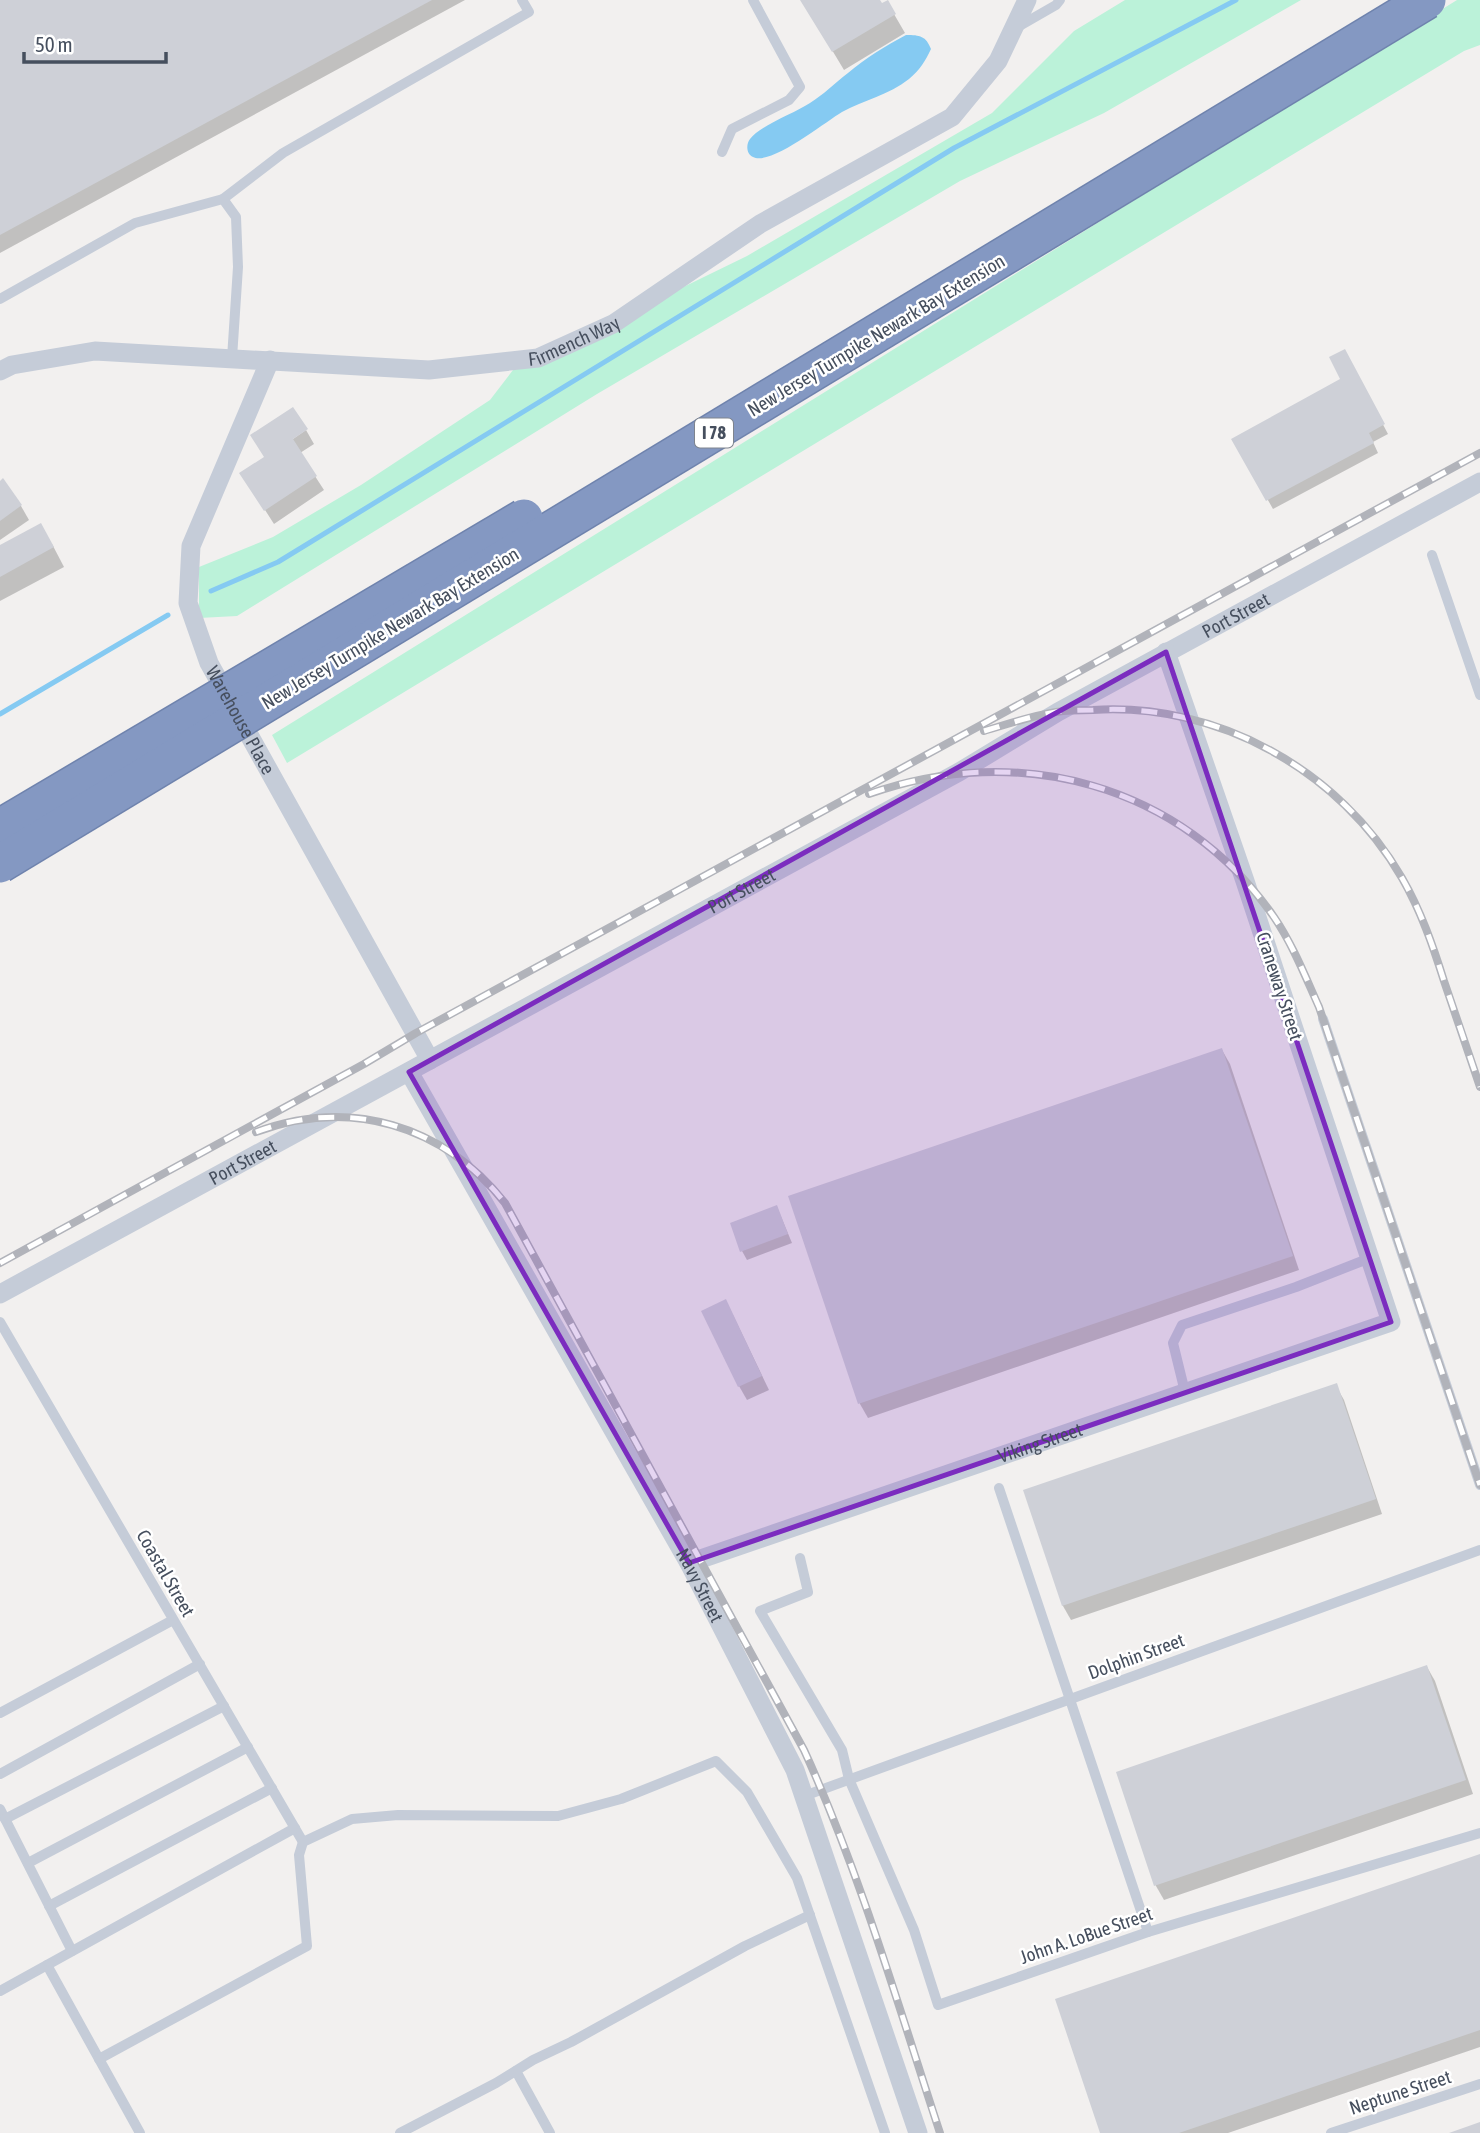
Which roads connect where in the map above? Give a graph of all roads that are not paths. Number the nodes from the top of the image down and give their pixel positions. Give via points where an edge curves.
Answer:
1 (522, 0) edge
2 (753, 0) edge
3 (1027, 0) edge
4 (1060, 0) edge
5 (1386, 0) edge
6 (1427, 0) edge
7 (1013, 30) junction
8 (722, 152) dead end
9 (223, 199) junction
10 (0, 299) edge
11 (232, 358) junction
12 (270, 360) junction
13 (0, 372) edge
14 (1480, 482) edge
15 (1432, 555) dead end
16 (1166, 652) junction
17 (1480, 695) edge
18 (0, 828) edge
19 (0, 864) edge
20 (1323, 1019) dead end
21 (430, 1060) junction
22 (409, 1072) junction
23 (1370, 1258) junction
24 (0, 1294) edge
25 (0, 1322) edge
26 (1391, 1322) joint
27 (1185, 1392) junction
28 (1480, 1485) edge
29 (999, 1488) dead end
30 (1480, 1550) edge
31 (800, 1558) dead end
32 (689, 1563) junction
33 (173, 1620) junction
34 (200, 1664) junction
35 (1070, 1699) junction
36 (224, 1706) junction
37 (0, 1713) edge
38 (248, 1747) junction
39 (0, 1774) edge
40 (849, 1779) junction
41 (271, 1788) junction
42 (804, 1796) junction
43 (2, 1814) edge
44 (295, 1828) junction
45 (1480, 1833) edge
46 (303, 1842) junction
47 (27, 1863) junction
48 (49, 1906) junction
49 (810, 1915) junction
50 (1148, 1932) junction
51 (72, 1951) junction
52 (47, 1965) junction
53 (0, 1991) edge
54 (99, 2059) junction
55 (516, 2071) junction
56 (1480, 2084) edge
57 (140, 2133) edge
58 (400, 2133) edge
59 (550, 2133) edge
60 (885, 2133) edge
61 (918, 2133) edge
62 (1331, 2133) edge

1 - 9 lane via 529,12 283,153
2 - 8 lane via 800,88 789,100 732,129
3 - 7 street, Firmench Way
4 - 7 lane
5 - 18 highway, New Jersey Turnpike Newark Bay Extension / I 78, bridge via 1011,229
6 - 19 highway, New Jersey Turnpike Newark Bay Extension / I 78, bridge
7 - 12 street, Firmench Way via 998,61 952,117 760,224 613,324 538,358 429,370
9 - 10 lane via 135,223
9 - 11 lane via 236,217
11 - 12 street, Firmench Way
11 - 13 street, Firmench Way via 95,351 12,365
12 - 21 street, Warehouse Place via 191,546 188,603 209,663
14 - 16 street, Port Street
15 - 17 lane
16 - 21 street, Port Street via 958,772
16 - 23 street, Craneway Street
20 - 28 lane, Craneway Street
21 - 22 street, Port Street
22 - 24 street, Port Street
22 - 32 street, Navy Street
23 - 26 street, Craneway Street
23 - 27 lane via 1182,1325 1173,1343
25 - 33 lane, Coastal Street
26 - 27 street, Viking Street
27 - 32 street, Viking Street
29 - 35 lane
30 - 35 lane, Dolphin Street
31 - 40 lane via 808,1592 760,1611 842,1751
32 - 42 street, Navy Street via 796,1770
33 - 34 lane, Coastal Street
33 - 37 lane
34 - 36 lane, Coastal Street
34 - 39 lane
35 - 40 lane, Dolphin Street
35 - 50 lane
36 - 38 lane, Coastal Street
36 - 43 lane
38 - 41 lane, Coastal Street
38 - 47 lane
40 - 42 lane, Dolphin Street
40 - 50 lane, John A. LoBue Street via 914,1930 938,2006
41 - 44 lane, Coastal Street
41 - 48 lane
42 - 61 street, Navy Street
43 - 47 lane
44 - 46 lane, Coastal Street
44 - 51 lane
45 - 50 lane, John A. LoBue Street
46 - 49 lane via 352,1819 558,1816 621,1799 716,1761 747,1792 797,1878
46 - 54 lane via 299,1854 307,1946
47 - 48 lane
48 - 51 lane
49 - 55 lane
49 - 60 lane
51 - 52 lane
52 - 53 lane
52 - 54 lane
54 - 57 lane
55 - 58 lane
55 - 59 lane
56 - 62 lane, Neptune Street

